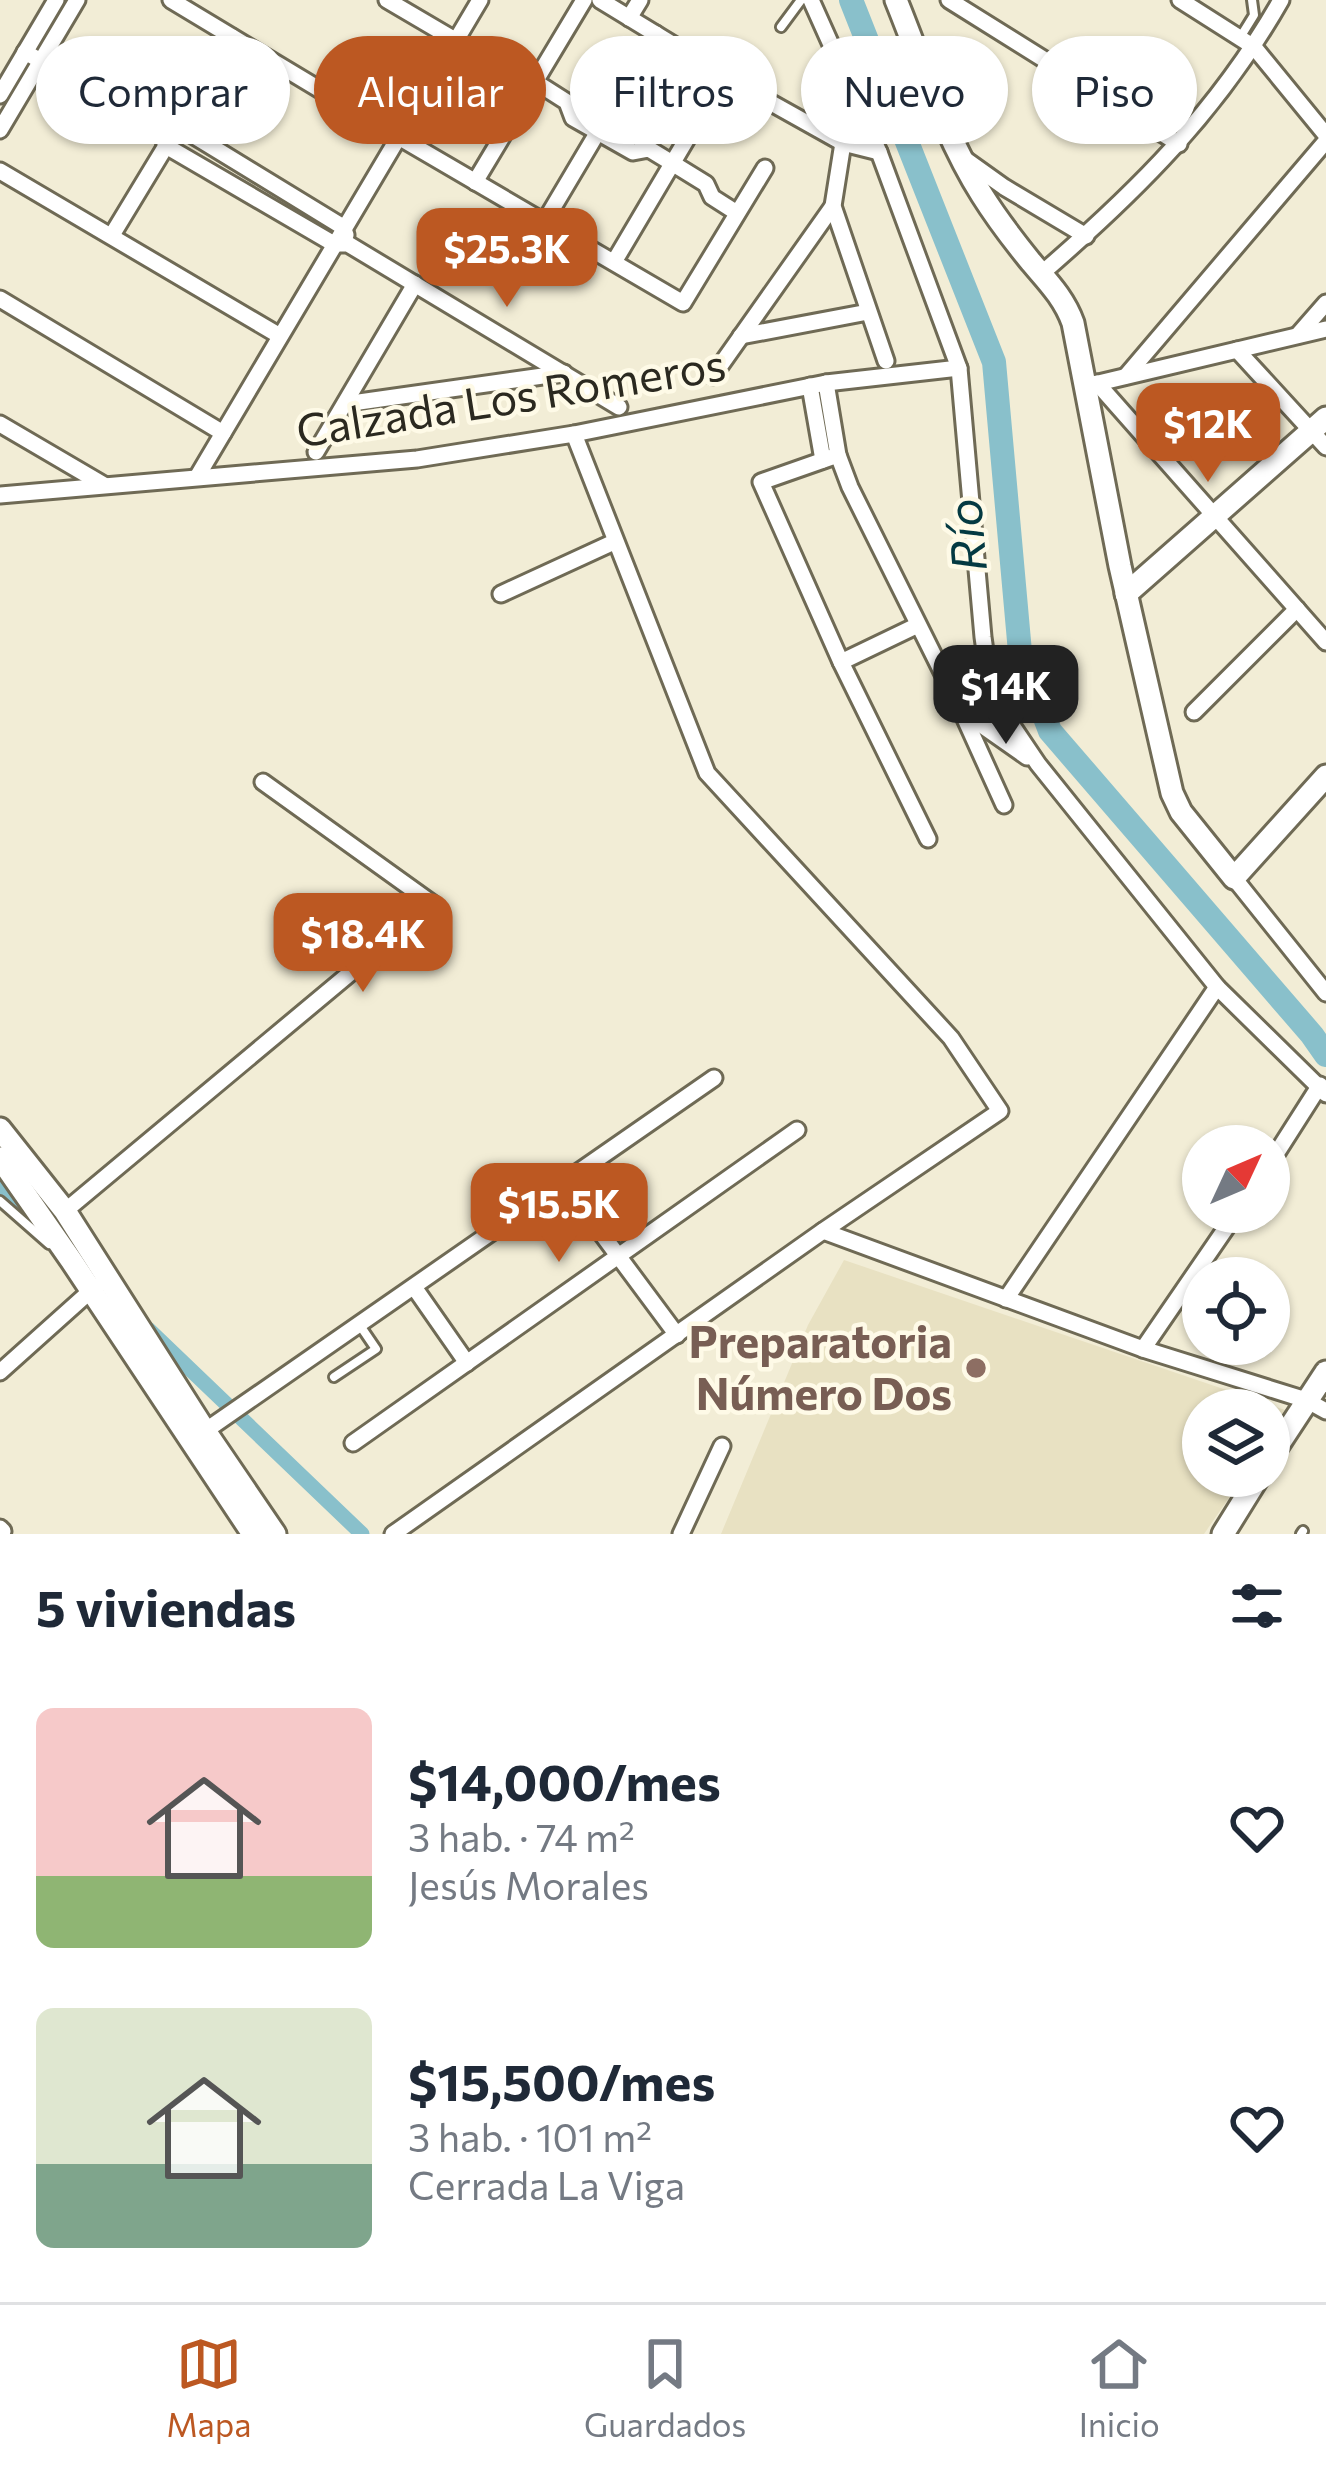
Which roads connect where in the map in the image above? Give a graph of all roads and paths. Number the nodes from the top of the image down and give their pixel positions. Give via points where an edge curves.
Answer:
1 (56, 0) edge
2 (77, 0) edge
3 (170, 0) edge
4 (387, 0) edge
5 (480, 0) edge
6 (584, 0) edge
7 (600, 0) edge
8 (640, 0) edge
9 (801, 0) edge
10 (811, 0) edge
11 (896, 0) edge
12 (949, 0) edge
13 (1180, 0) edge
14 (1250, 0) edge
15 (1281, 0) edge
16 (628, 18) junction
17 (781, 27) dead end
18 (656, 34) joint
19 (56, 36) edge
20 (230, 36) edge
21 (448, 36) edge
22 (458, 36) edge
23 (659, 36) edge
24 (1247, 43) junction
25 (26, 52) junction
26 (1032, 52) edge
27 (36, 58) edge
28 (546, 62) edge
29 (36, 71) edge
30 (546, 89) edge
31 (0, 94) edge
32 (570, 110) edge
33 (1197, 123) edge
34 (0, 130) edge
35 (1326, 139) edge
36 (208, 144) edge
37 (393, 144) edge
38 (411, 144) edge
39 (498, 144) edge
40 (592, 144) edge
41 (619, 144) edge
42 (684, 144) edge
43 (843, 144) edge
44 (847, 144) edge
45 (1179, 144) edge
46 (166, 146) joint
47 (879, 152) junction
48 (960, 155) junction
49 (673, 163) junction
50 (764, 168) dead end
51 (0, 171) edge
52 (476, 182) junction
53 (288, 193) junction
54 (833, 206) junction
55 (278, 211) junction
56 (737, 213) junction
57 (545, 221) junction
58 (112, 235) junction
59 (1085, 236) junction
60 (342, 238) junction
61 (614, 262) junction
62 (1041, 274) junction
63 (415, 284) junction
64 (0, 299) edge
65 (1326, 303) edge
66 (868, 312) junction
67 (1326, 328) edge
68 (1298, 334) junction
69 (280, 336) junction
70 (741, 336) junction
71 (1237, 350) junction
72 (886, 361) dead end
73 (959, 368) junction
74 (564, 373) junction
75 (713, 376) dead end
76 (1126, 376) junction
77 (818, 384) junction
78 (1091, 384) junction
79 (345, 404) junction
80 (619, 406) dead end
81 (0, 424) edge
82 (1321, 432) edge
83 (223, 433) junction
84 (574, 434) junction
85 (316, 452) dead end
86 (830, 458) junction
87 (197, 477) junction
88 (104, 485) junction
89 (0, 495) edge
90 (1214, 518) junction
91 (614, 542) junction
92 (501, 594) dead end
93 (1126, 595) junction
94 (1297, 609) junction
95 (918, 626) junction
96 (1326, 641) edge
97 (842, 662) junction
98 (961, 710) junction
99 (1194, 712) dead end
100 (1038, 764) junction
101 (1326, 776) edge
102 (263, 782) dead end
103 (1004, 805) dead end
104 (928, 839) dead end
105 (1234, 878) junction
106 (1217, 987) junction
107 (1326, 993) edge
108 (714, 1078) dead end
109 (1323, 1090) edge
110 (0, 1129) edge
111 (796, 1130) dead end
112 (1290, 1136) edge
113 (0, 1158) edge
114 (564, 1183) junction
115 (0, 1202) edge
116 (65, 1211) junction
117 (824, 1231) junction
118 (1223, 1233) edge
119 (617, 1255) junction
120 (71, 1260) junction
121 (99, 1283) junction
122 (414, 1287) junction
123 (1006, 1299) junction
124 (359, 1324) junction
125 (677, 1335) junction
126 (1143, 1349) junction
127 (467, 1363) junction
128 (0, 1372) edge
129 (1326, 1372) edge
130 (334, 1377) dead end
131 (1316, 1406) edge
132 (205, 1431) junction
133 (1290, 1436) edge
134 (353, 1443) dead end
135 (722, 1446) dead end
136 (1246, 1497) edge
137 (253, 1534) edge
138 (275, 1534) edge
139 (393, 1534) edge
140 (681, 1534) edge
141 (1223, 1534) edge

1 - 25 street
2 - 19 street
3 - 20 street
4 - 21 street
5 - 22 street
6 - 28 street
7 - 16 street
8 - 16 street
9 - 17 lane
10 - 47 street
11 - 48 street
12 - 26 street
13 - 24 street
14 - 24 lane
15 - 24 street
16 - 18 street
18 - 23 street
24 - 33 street
24 - 35 street
25 - 27 street
25 - 31 street
29 - 34 street
30 - 32 street
35 - 76 street
36 - 53 street
37 - 60 street
38 - 52 street
39 - 52 street
40 - 57 street
41 - 49 street
42 - 49 street
43 - 54 street
44 - 47 street
45 - 59 street
46 - 55 street
46 - 58 street
47 - 73 street
48 - 59 street
48 - 62 street
49 - 56 street
49 - 61 street
50 - 56 street
51 - 58 street
52 - 57 street
53 - 55 street
53 - 60 street
54 - 66 street
54 - 70 street
55 - 60 street
56 - 61 street via 683,303
57 - 61 street
58 - 69 street
59 - 62 street
60 - 63 street
60 - 69 street
62 - 78 street via 1067,308
63 - 74 street
63 - 79 street
64 - 83 street
65 - 68 street
66 - 70 street
66 - 72 street
67 - 68 street
68 - 71 street
69 - 83 street
70 - 75 street
71 - 76 street
71 - 82 street
73 - 77 street, Calzada Los Romeros
73 - 100 street via 989,680
74 - 79 street
74 - 80 street
76 - 78 street
77 - 84 street, Calzada Los Romeros
77 - 86 street
78 - 90 street
78 - 93 street
79 - 85 street
81 - 88 street
82 - 90 street
83 - 87 street
84 - 87 street, Calzada Los Romeros via 417,459
84 - 91 street
86 - 95 street
86 - 97 street via 761,482
87 - 88 street, Calzada Los Romeros
88 - 89 street, Calzada Los Romeros
90 - 93 street
90 - 94 street
91 - 92 street
91 - 117 street via 707,773 951,1038 1000,1111
93 - 105 street via 1172,793
94 - 96 street
94 - 99 street
95 - 97 street
95 - 98 street
97 - 104 street
98 - 100 street
98 - 103 street
100 - 106 street
101 - 105 street
102 - 116 street via 433,904
105 - 107 street
106 - 109 street
106 - 123 street
108 - 114 street
109 - 112 street
110 - 116 street
111 - 119 street
113 - 120 street
114 - 119 street
114 - 122 street
115 - 120 lane
116 - 121 street
117 - 123 street
117 - 125 street
118 - 126 street
119 - 125 street
119 - 127 street
120 - 121 street
121 - 128 street
121 - 132 street
121 - 137 street
122 - 124 street
122 - 127 street
123 - 126 street
124 - 130 lane via 376,1349
124 - 132 street
125 - 139 street
126 - 131 street
127 - 134 street
129 - 131 street
131 - 133 street
132 - 138 street
135 - 140 street
136 - 141 street

